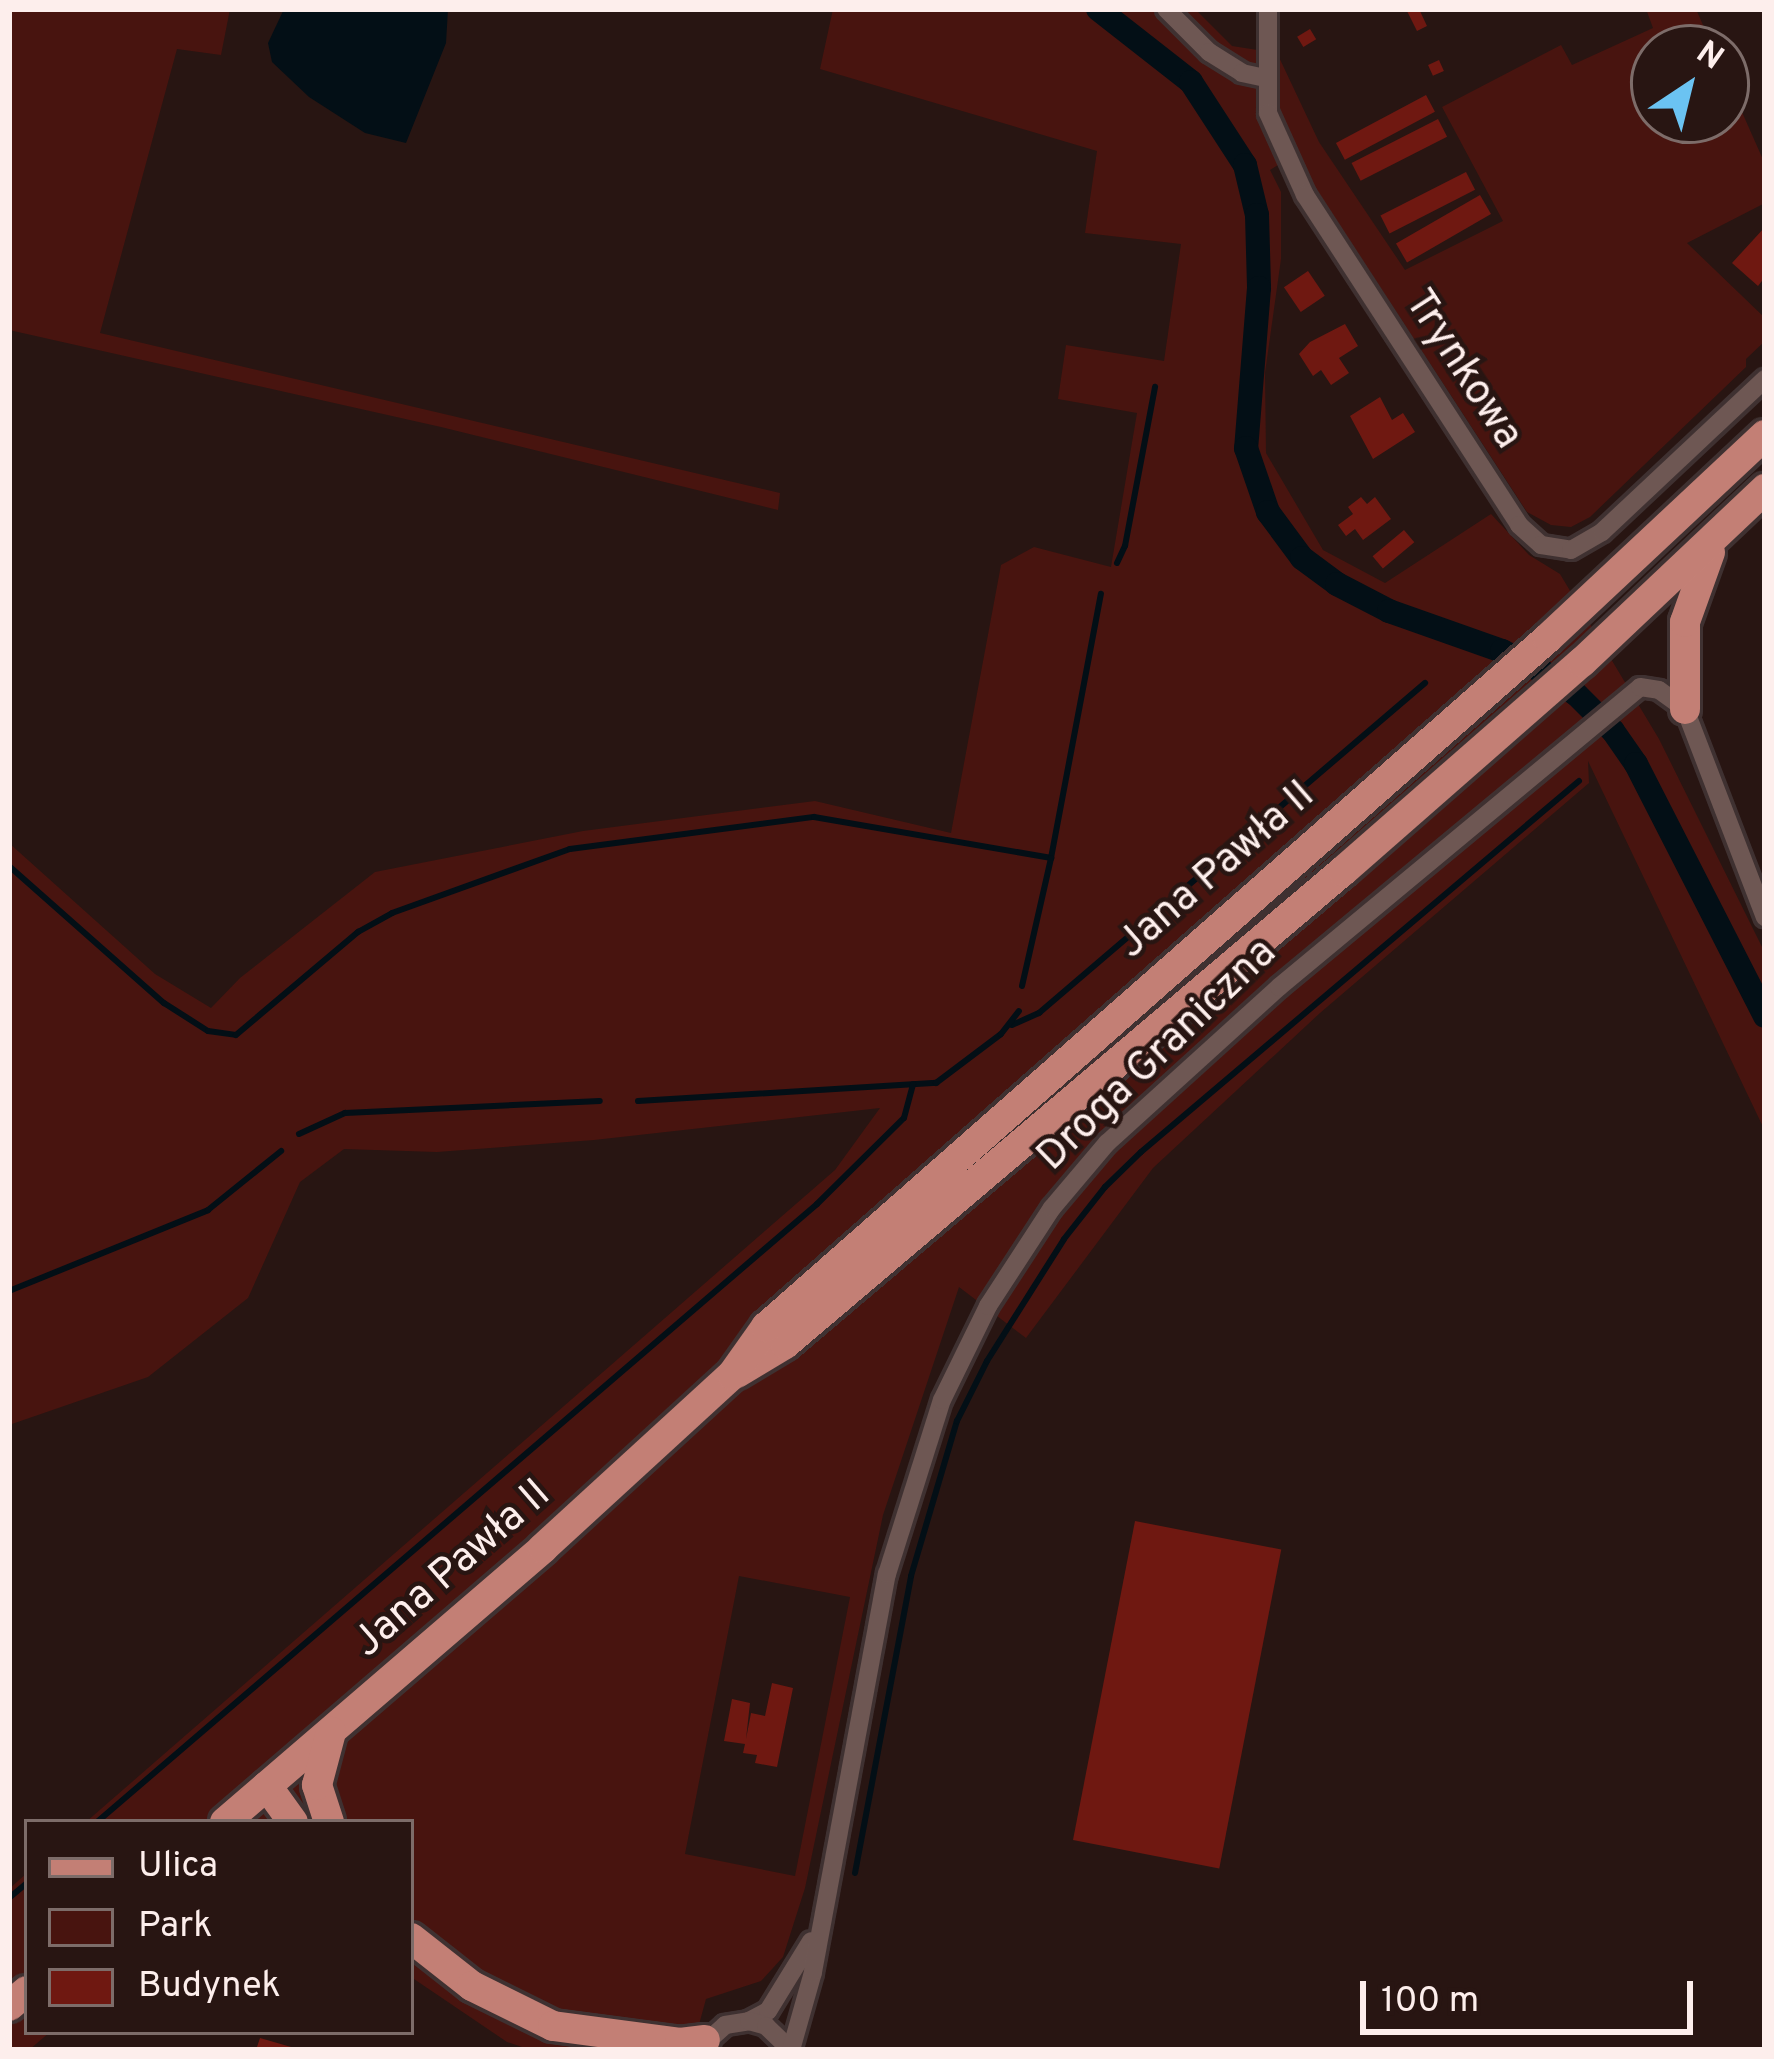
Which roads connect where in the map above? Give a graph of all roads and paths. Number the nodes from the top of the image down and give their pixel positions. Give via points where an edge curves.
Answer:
1 (1166, 9) edge
2 (1268, 9) edge
3 (1266, 78) junction
4 (1765, 379) edge
5 (1765, 435) edge
6 (1765, 489) edge
7 (1719, 534) junction
8 (1685, 709) junction
9 (1765, 916) edge
10 (732, 1375) junction
11 (331, 1732) junction
12 (267, 1786) junction
13 (228, 1819) edge
14 (291, 1819) edge
15 (328, 1819) edge
16 (820, 1926) junction
17 (414, 1940) edge
18 (748, 2021) junction
19 (585, 2033) junction
20 (702, 2045) edge
21 (625, 2050) edge
22 (791, 2050) edge

1 - 3 street via 1209,52
2 - 3 street, Trynkowa
3 - 4 street, Trynkowa via 1268,113 1304,195 1519,525 1541,544 1570,550 1602,532
5 - 10 main road, Jana Pawła II via 1548,638 766,1327
6 - 7 main road, Jana Pawła II
7 - 8 main road via 1685,622
7 - 10 main road, Jana Pawła II via 1538,701 784,1344
8 - 9 street
8 - 16 street, Droga Graniczna via 1648,687 1622,697 1279,986 1107,1143 1052,1208 988,1306 942,1400 887,1574
10 - 11 main road, Jana Pawła II
11 - 12 main road, Jana Pawła II
11 - 15 main road via 317,1785
12 - 13 main road, Jana Pawła II
12 - 14 main road
16 - 18 street, Droga Graniczna via 784,1990
16 - 22 street, Droga Graniczna
17 - 19 main road via 499,2002
18 - 20 street via 724,2025
18 - 22 street
19 - 20 main road
19 - 21 main road

